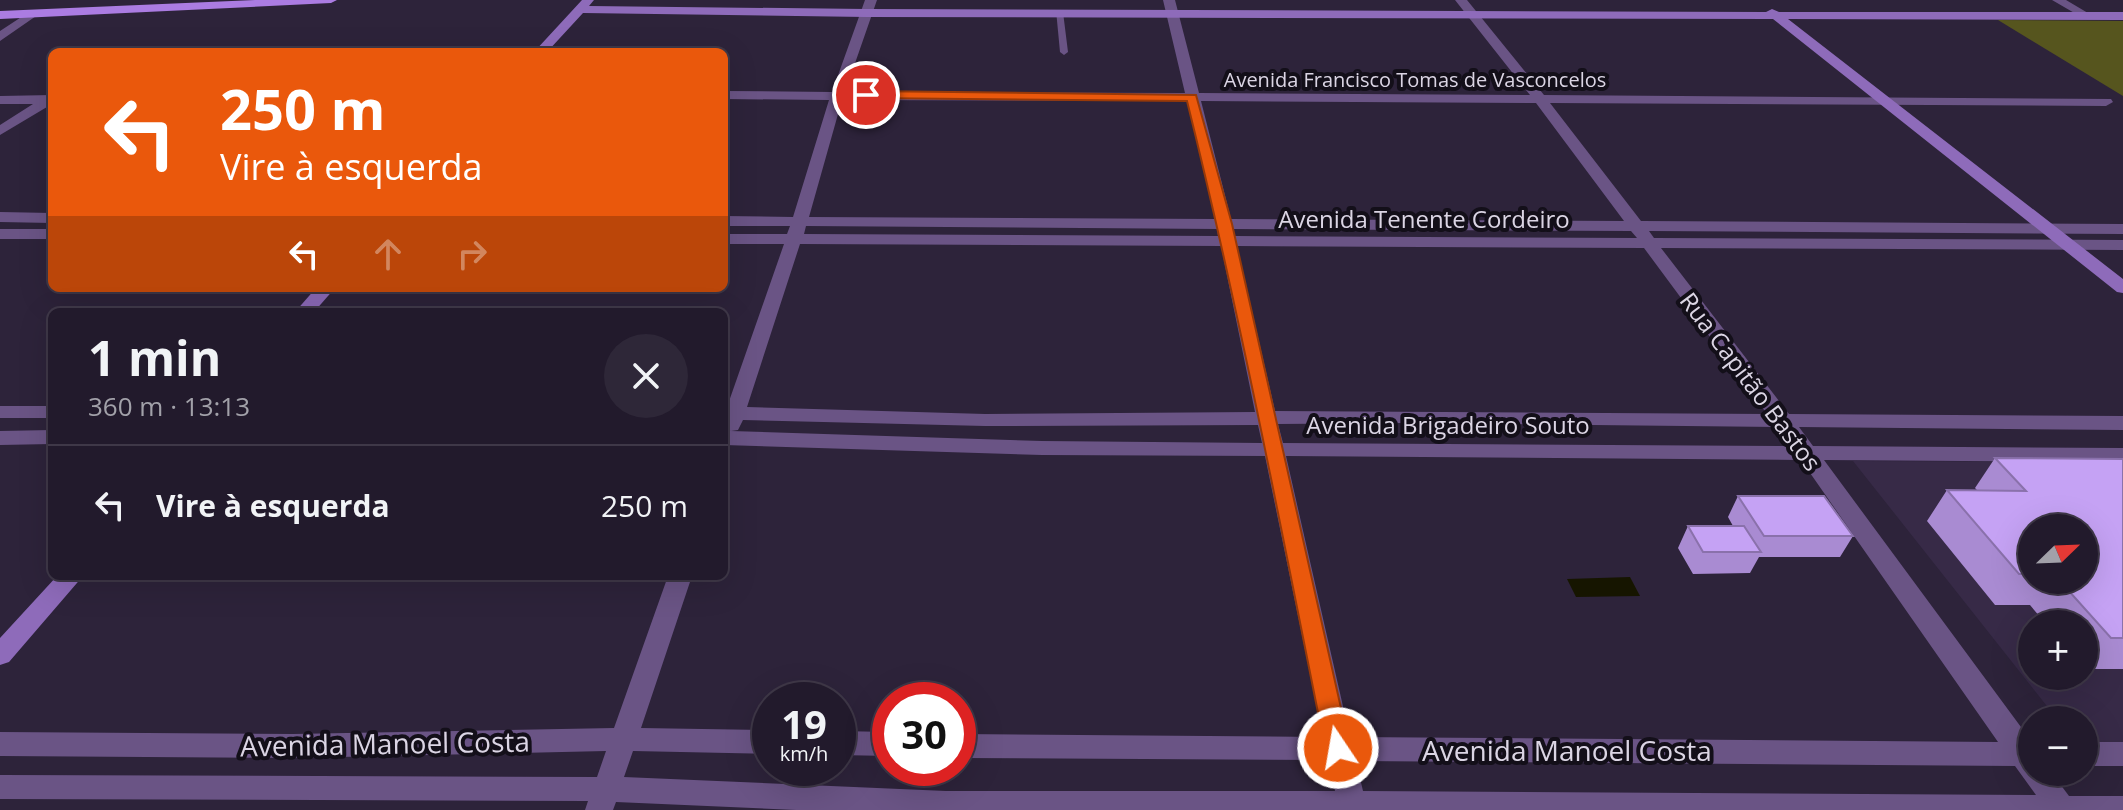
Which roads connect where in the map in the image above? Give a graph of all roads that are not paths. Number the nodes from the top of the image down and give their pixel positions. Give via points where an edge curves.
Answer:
1 (331, 0) edge
2 (2058, 0) edge
3 (586, 3) edge
4 (1171, 5) edge
5 (869, 6) edge
6 (1465, 6) edge
7 (1764, 7) edge
8 (2072, 7) junction
9 (2123, 7) edge
10 (1059, 12) junction
11 (33, 14) junction
12 (0, 15) edge
13 (2087, 16) junction
14 (2123, 16) edge
15 (0, 37) edge
16 (544, 48) edge
17 (1064, 52) dead end
18 (728, 95) edge
19 (837, 95) junction
20 (1192, 97) junction
21 (48, 99) edge
22 (0, 100) edge
23 (1541, 100) junction
24 (1880, 100) junction
25 (48, 101) edge
26 (2106, 102) dead end
27 (0, 131) edge
28 (0, 217) edge
29 (48, 218) edge
30 (728, 221) edge
31 (800, 221) junction
32 (1634, 227) junction
33 (2048, 229) junction
34 (2123, 229) edge
35 (1226, 232) junction
36 (0, 234) edge
37 (48, 234) edge
38 (728, 239) edge
39 (793, 240) junction
40 (1646, 244) junction
41 (2067, 245) junction
42 (2123, 245) edge
43 (2121, 286) edge
44 (322, 292) edge
45 (308, 308) edge
46 (0, 412) edge
47 (48, 412) edge
48 (730, 413) edge
49 (1267, 418) junction
50 (1781, 418) junction
51 (2123, 423) edge
52 (48, 437) edge
53 (0, 438) edge
54 (728, 441) edge
55 (1275, 449) junction
56 (1806, 451) junction
57 (2123, 455) edge
58 (67, 580) edge
59 (679, 580) edge
60 (0, 655) edge
61 (623, 739) junction
62 (752, 742) edge
63 (0, 744) edge
64 (2018, 745) edge
65 (976, 746) edge
66 (1338, 748) junction
67 (2098, 754) edge
68 (2123, 754) edge
69 (2018, 762) edge
70 (2047, 786) edge
71 (0, 787) edge
72 (603, 800) edge
73 (1352, 807) edge
74 (2062, 808) edge
75 (2123, 809) edge

1 - 11 main road
2 - 8 street
3 - 5 street
3 - 16 street
4 - 5 street
4 - 6 street
4 - 10 street
4 - 20 street
5 - 10 street
5 - 19 street
6 - 7 street
6 - 23 street, Rua Capitão Bastos
7 - 8 street
7 - 13 street
7 - 24 street
8 - 9 street
8 - 13 street
10 - 17 lane
11 - 12 main road
11 - 15 street
13 - 14 street
18 - 19 street, Avenida Francisco Tomas de Vasconcelos
19 - 20 street, Avenida Francisco Tomas de Vasconcelos
19 - 31 street
20 - 23 street, Avenida Francisco Tomas de Vasconcelos
20 - 35 street
21 - 22 street
23 - 24 street, Avenida Francisco Tomas de Vasconcelos
23 - 32 street, Rua Capitão Bastos
24 - 26 street, Avenida Francisco Tomas de Vasconcelos
24 - 33 street
25 - 27 street
28 - 29 street
30 - 31 street, Avenida Tenente Cordeiro
31 - 35 street, Avenida Tenente Cordeiro
31 - 39 street
32 - 33 street, Avenida Tenente Cordeiro
32 - 35 street, Avenida Tenente Cordeiro
32 - 40 street, Rua Capitão Bastos
33 - 34 street, Avenida Tenente Cordeiro
33 - 41 street
35 - 39 street, Avenida Tenente Cordeiro
35 - 40 street, Avenida Tenente Cordeiro
35 - 49 street
36 - 37 street
38 - 39 street, Avenida Tenente Cordeiro
39 - 48 street
40 - 41 street, Avenida Tenente Cordeiro
40 - 50 street, Rua Capitão Bastos
41 - 42 street, Avenida Tenente Cordeiro
41 - 43 street
44 - 45 street
46 - 47 street
48 - 49 street, Avenida Brigadeiro Souto via 985,420
49 - 50 street, Avenida Brigadeiro Souto
49 - 55 street
50 - 51 street, Avenida Brigadeiro Souto
50 - 56 street, Rua Capitão Bastos
52 - 53 street
54 - 55 street, Avenida Brigadeiro Souto
55 - 56 street, Avenida Brigadeiro Souto
55 - 66 street
56 - 57 street, Avenida Brigadeiro Souto
56 - 64 street, Rua Capitão Bastos
58 - 60 street
59 - 61 street
61 - 62 street, Avenida Manoel Costa
61 - 63 street, Avenida Manoel Costa via 293,746
61 - 72 street
65 - 66 street, Avenida Manoel Costa
66 - 69 street, Avenida Manoel Costa
66 - 73 street
67 - 68 street
70 - 74 street, Rua Capitão Bastos
71 - 72 street, Avenida Manoel Costa via 443,791
72 - 73 street, Avenida Manoel Costa
73 - 74 street, Avenida Manoel Costa via 1636,803
74 - 75 street, Avenida Manoel Costa

